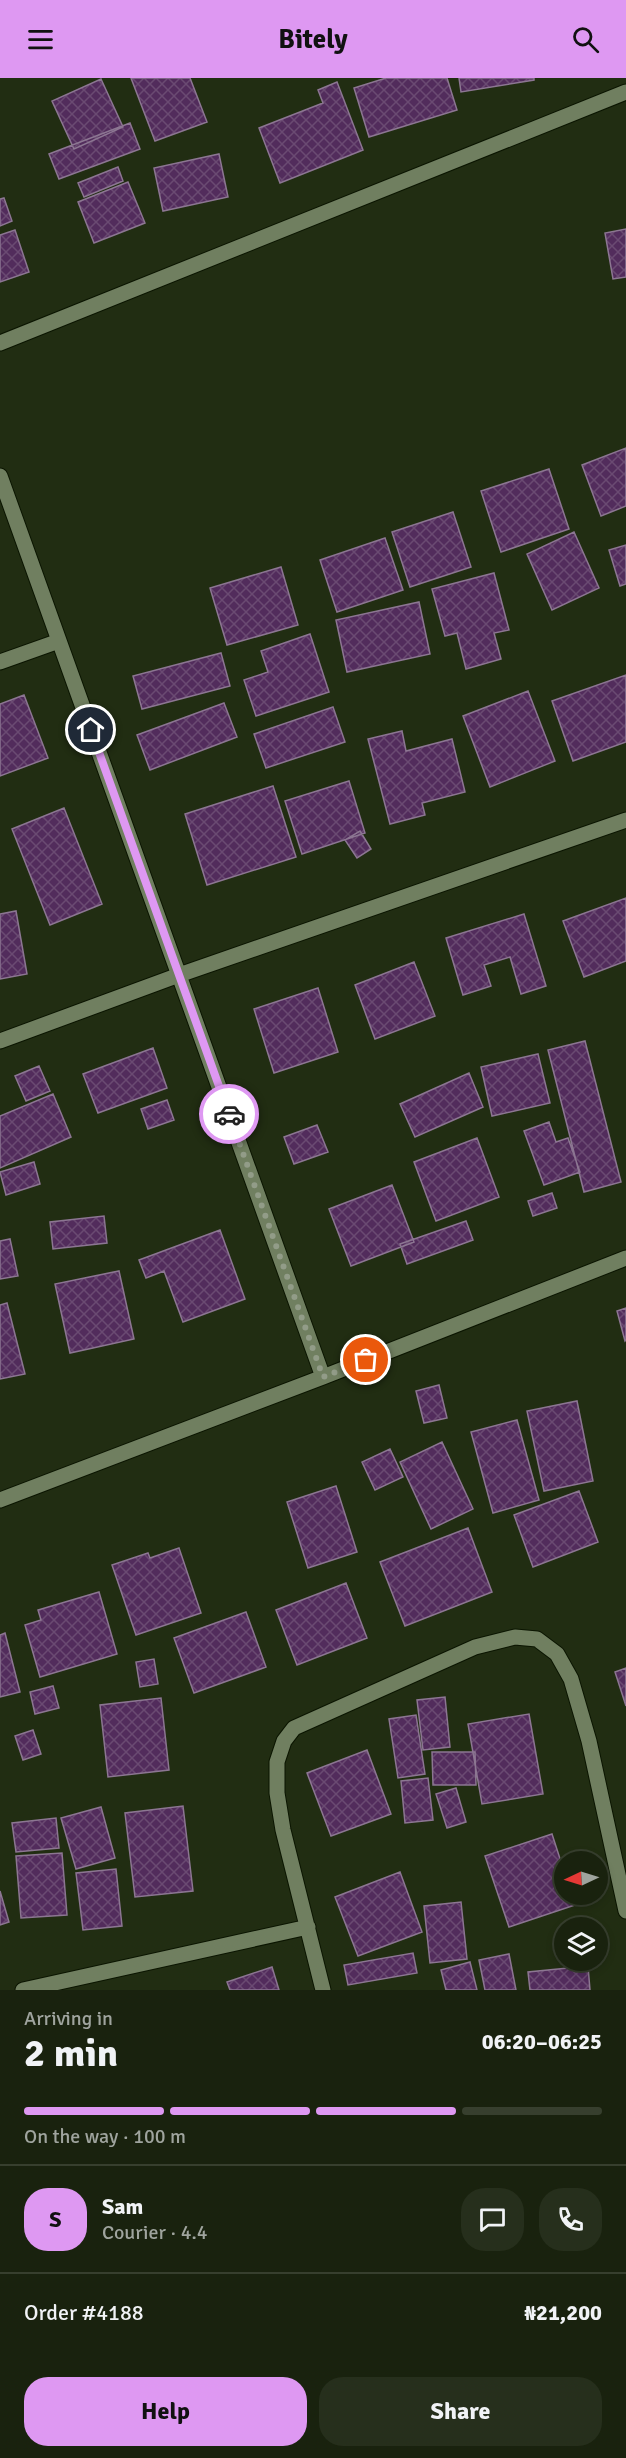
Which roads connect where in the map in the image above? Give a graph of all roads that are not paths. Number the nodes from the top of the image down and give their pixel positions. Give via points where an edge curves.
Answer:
1 (626, 92) edge
2 (0, 343) edge
3 (0, 476) edge
4 (59, 641) junction
5 (0, 663) edge
6 (626, 820) edge
7 (179, 975) junction
8 (0, 1041) edge
9 (626, 1258) edge
10 (323, 1377) junction
11 (0, 1500) edge
12 (626, 1911) edge
13 (308, 1928) junction
14 (22, 1990) edge
15 (323, 1990) edge

1 - 2 street
3 - 4 street
4 - 5 street
4 - 7 street
6 - 7 street
7 - 8 street
7 - 10 street
9 - 10 street
10 - 11 street
12 - 13 street via 589,1741 571,1679 557,1654 537,1639 515,1637 475,1647 294,1728 284,1741 277,1762 277,1793
13 - 14 street
13 - 15 street

